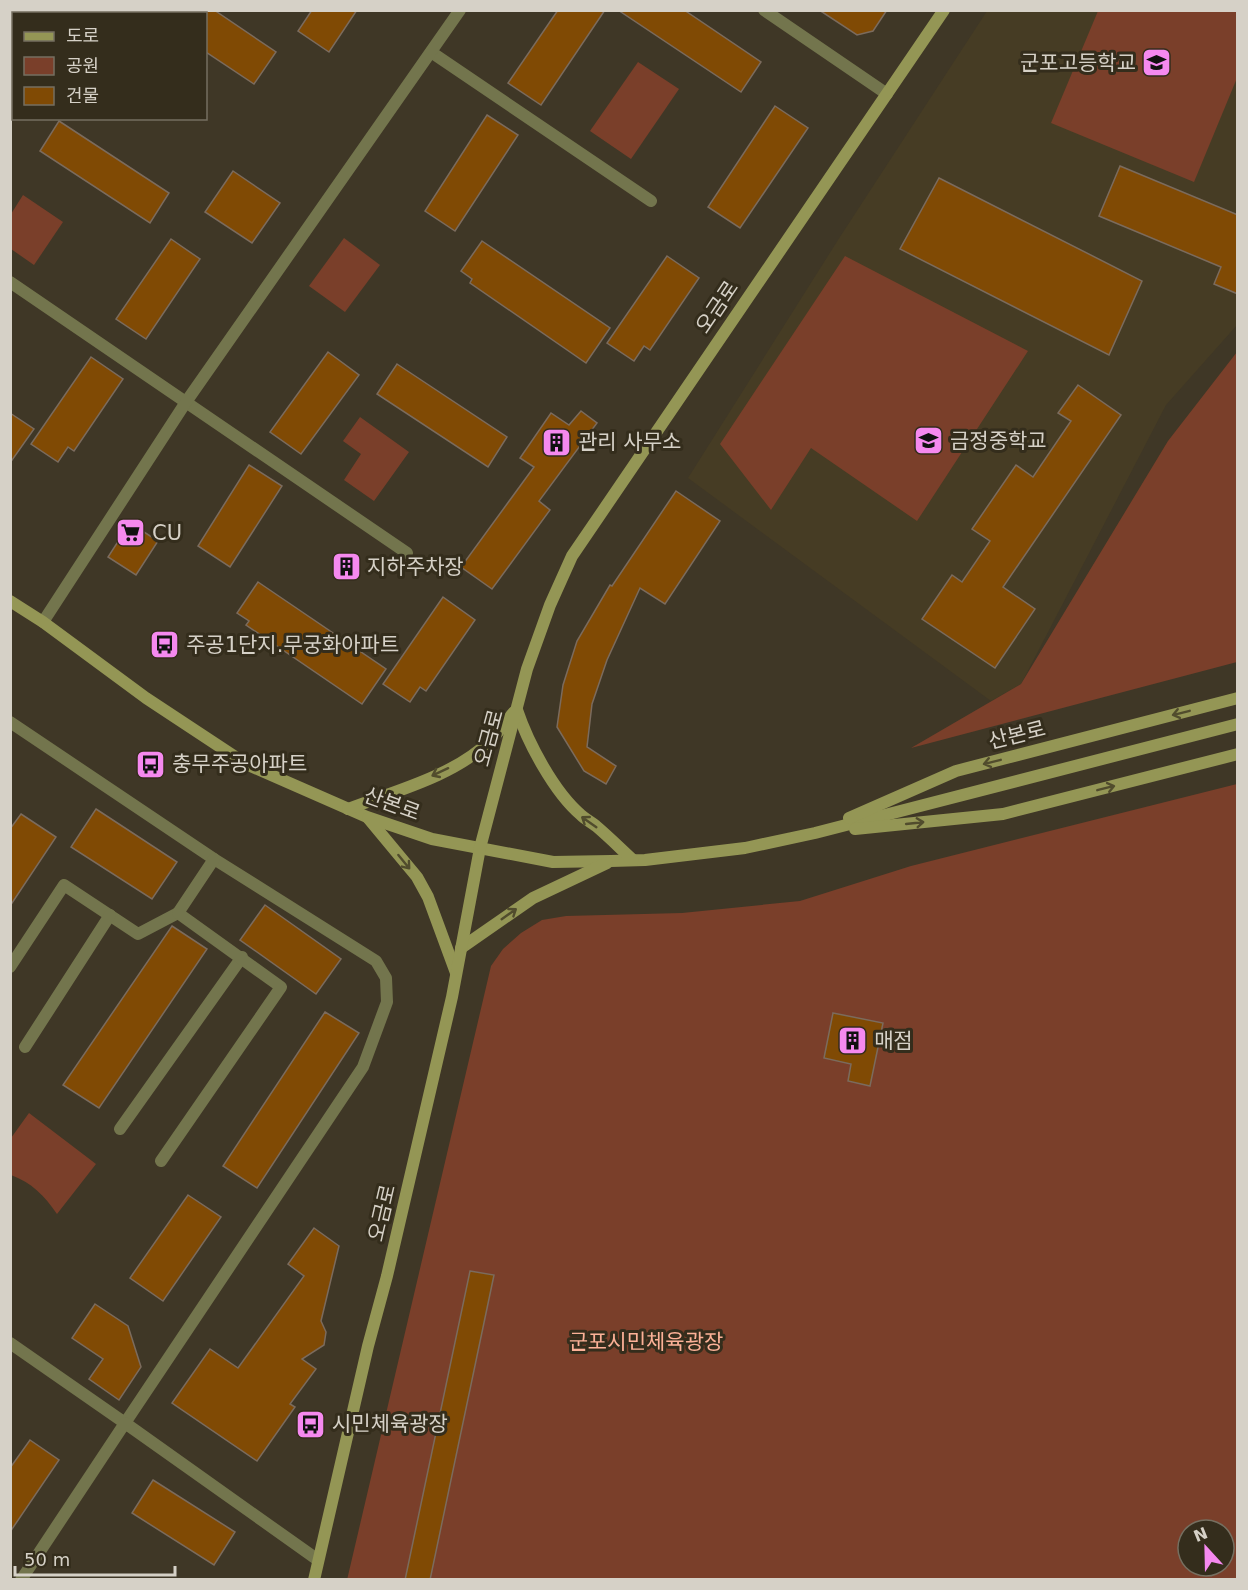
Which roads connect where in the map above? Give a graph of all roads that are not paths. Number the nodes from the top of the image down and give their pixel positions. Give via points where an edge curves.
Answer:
1 (460, 10) edge
2 (765, 10) edge
3 (944, 10) edge
4 (431, 52) junction
5 (887, 94) junction
6 (651, 201) dead end
7 (10, 282) edge
8 (186, 402) junction
9 (407, 553) dead end
10 (10, 601) edge
11 (43, 622) junction
12 (1238, 699) edge
13 (517, 709) junction
14 (10, 722) edge
15 (1238, 724) edge
16 (1238, 754) edge
17 (348, 808) junction
18 (367, 817) junction
19 (815, 833) junction
20 (480, 848) junction
21 (214, 859) junction
22 (633, 860) junction
23 (611, 861) junction
24 (178, 913) junction
25 (110, 915) junction
26 (461, 948) junction
27 (242, 957) junction
28 (10, 967) edge
29 (456, 975) junction
30 (25, 1047) dead end
31 (120, 1129) dead end
32 (161, 1161) dead end
33 (10, 1343) edge
34 (125, 1423) junction
35 (318, 1560) junction
36 (21, 1580) edge
37 (314, 1580) edge

1 - 4 street
2 - 5 street
3 - 5 street, 오금로
4 - 6 street
4 - 8 street
5 - 13 street, 오금로 via 572,556 550,604
7 - 8 street
8 - 9 street
8 - 11 street
10 - 11 street, 산본로
11 - 17 street, 산본로 via 146,698 246,764
12 -> 19 street, 산본로 via 956,771
13 -> 17 street via 473,755 423,781
13 - 20 street, 오금로
22 -> 13 street via 581,816 558,789 535,754
14 - 21 street
15 - 19 street, 산본로
19 -> 16 street, 산본로 via 1004,814
17 - 18 street, 산본로
18 - 20 street, 산본로 via 432,839
18 -> 29 street via 417,877
19 - 22 street, 산본로 via 745,848
20 - 23 street, 산본로 via 553,861
20 - 26 street, 오금로
21 - 24 street
21 - 34 street via 376,961 386,978 387,1002 363,1067
22 - 23 street, 산본로
26 -> 23 street via 533,898
24 - 25 street via 138,934
24 - 27 street
25 - 28 street via 64,885
25 - 30 street
26 - 29 street, 오금로
27 - 31 street
27 - 32 street via 281,987
29 - 35 street, 오금로
33 - 34 street
34 - 35 street
34 - 36 street
35 - 37 street, 오금로

